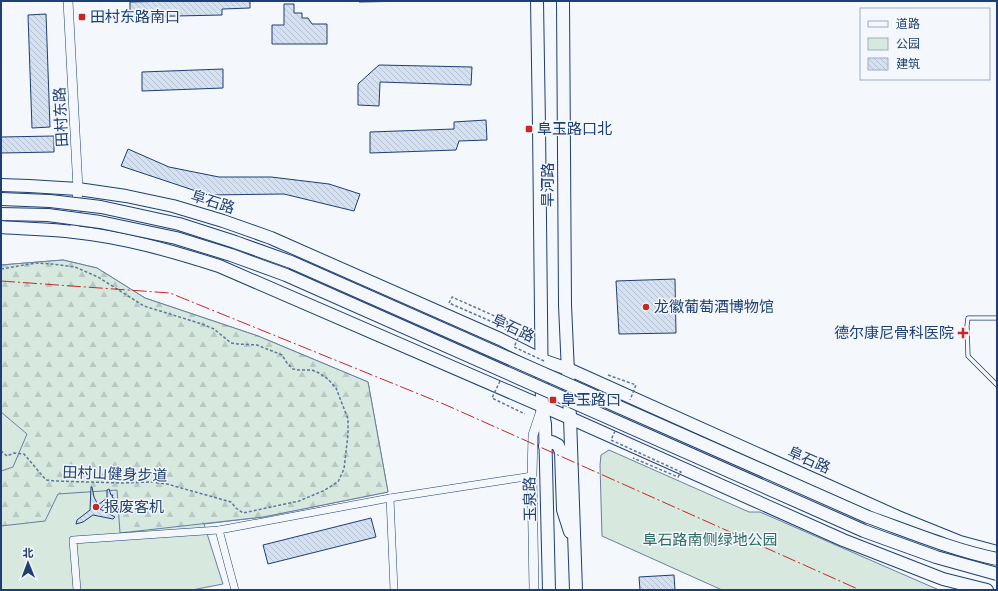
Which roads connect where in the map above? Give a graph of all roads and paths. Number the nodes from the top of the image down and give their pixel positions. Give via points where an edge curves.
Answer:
1 (68, 1) edge
2 (537, 1) edge
3 (563, 1) edge
4 (1, 185) edge
5 (78, 189) junction
6 (1, 199) edge
7 (1, 214) edge
8 (1, 227) edge
9 (74, 232) junction
10 (1, 269) edge
11 (997, 318) edge
12 (508, 322) dead end
13 (543, 360) junction
14 (568, 369) junction
15 (608, 375) dead end
16 (501, 380) dead end
17 (997, 385) edge
18 (630, 400) dead end
19 (542, 407) junction
20 (525, 414) dead end
21 (570, 418) junction
22 (615, 431) dead end
23 (545, 446) junction
24 (1, 451) edge
25 (633, 458) dead end
26 (532, 476) junction
27 (390, 498) junction
28 (219, 530) junction
29 (574, 542) junction
30 (997, 552) edge
31 (997, 560) edge
32 (575, 568) junction
33 (997, 574) edge
34 (77, 590) edge
35 (235, 590) edge
36 (394, 590) edge
37 (534, 590) edge
38 (549, 590) edge
39 (576, 590) edge
40 (582, 590) edge
41 (987, 590) edge

1 - 5 street, 田村东路
2 - 13 main road, 旱河路
3 - 14 main road, 旱河路 via 565,305
4 - 5 main road, 阜石路
5 - 9 street, 田村东路
5 - 13 main road, 阜石路 via 173,206 271,238
6 - 31 main road, 阜石路, bridge via 101,207 179,224 291,262 868,518
7 - 33 main road, bridge via 48,215 100,222 176,238 231,255 286,275 864,531 936,557
8 - 9 main road
9 - 19 main road via 182,254 219,266
10 - 24 path, 田村山健身步道 via 36,263 75,267 144,306 214,329 231,343 257,345 282,355 293,369 312,370 328,379 336,388 348,419 344,468 338,482 299,501 243,512 231,502 167,484 46,480 24,454 14,453 7,456
11 - 17 lane via 968,318 967,326 968,356
12 - 13 path, bridge via 452,297 448,303 520,334 514,347
13 - 14 main road, 阜石路
13 - 19 main road, 旱河路
14 - 21 main road, 旱河路
14 - 30 main road, 阜石路 via 898,518 960,542
15 - 18 path, bridge via 636,385
16 - 20 path, bridge via 492,398
19 - 21 main road
19 - 23 main road, 玉泉路
19 - 26 street via 533,435
21 - 29 main road
21 - 41 main road via 843,540 943,579
22 - 25 path, bridge via 611,440 681,472 678,477
23 - 29 main road via 552,442 558,445 561,452 563,510
23 - 38 main road, 玉泉路
26 - 27 street
26 - 37 street
27 - 28 street
27 - 36 street
28 - 34 street via 73,540
28 - 35 street
29 - 32 main road
32 - 39 main road
32 - 40 street

